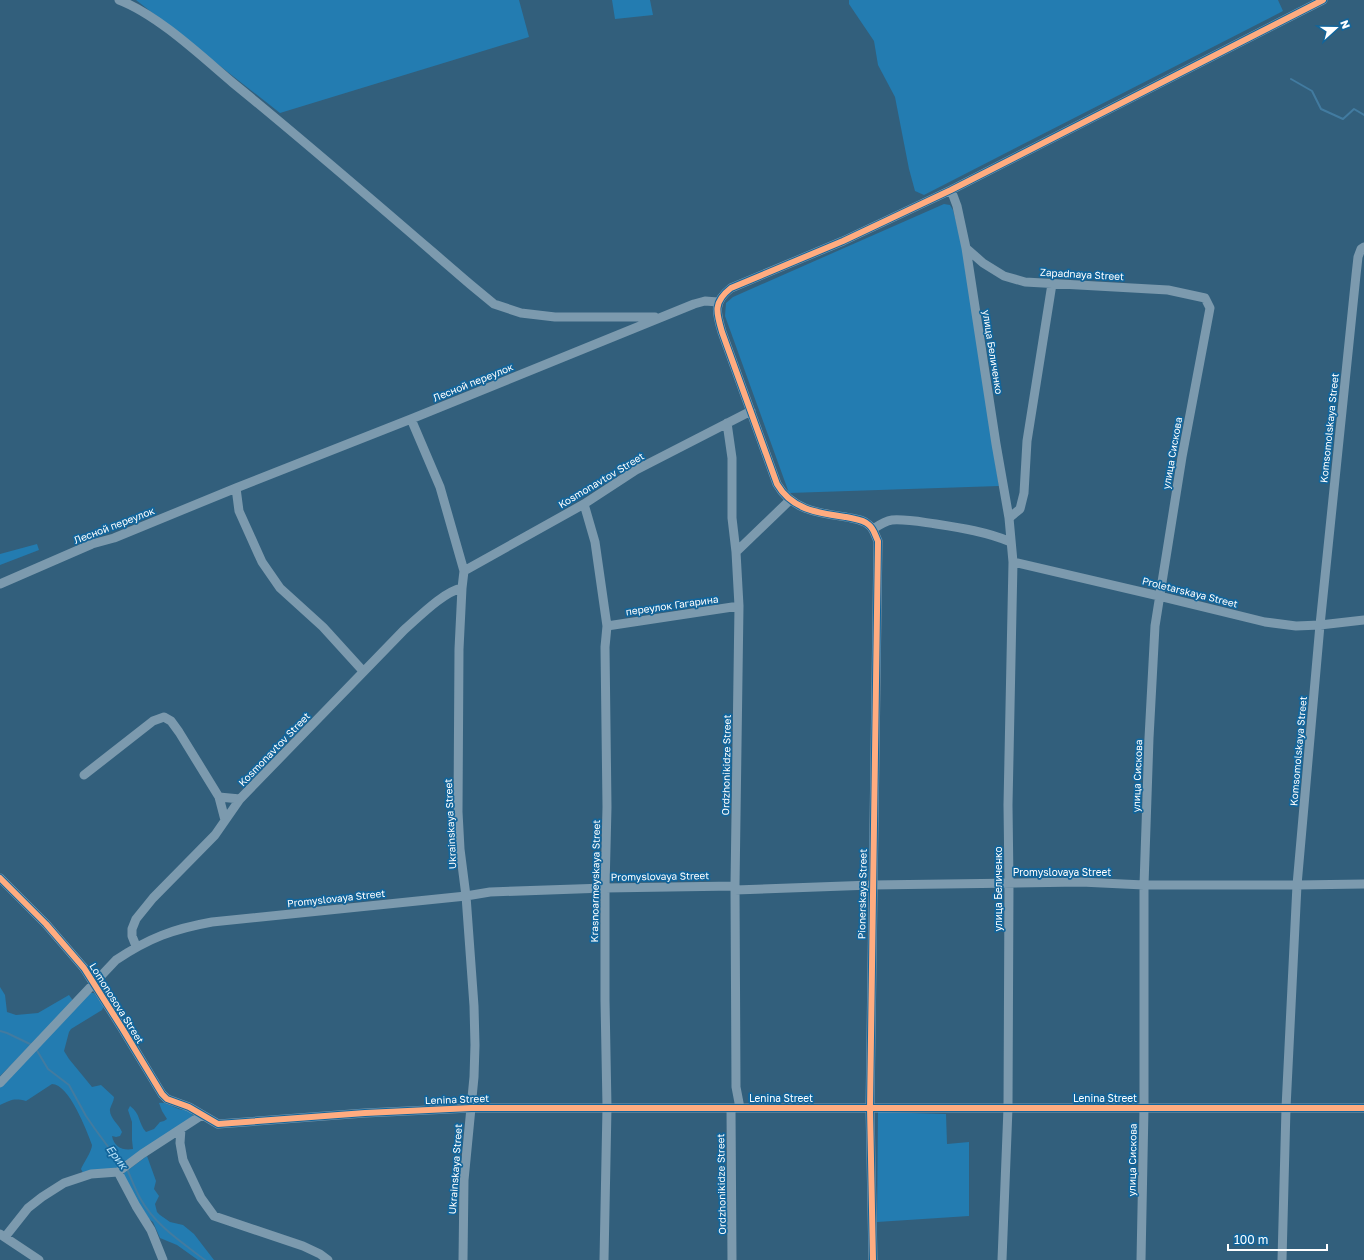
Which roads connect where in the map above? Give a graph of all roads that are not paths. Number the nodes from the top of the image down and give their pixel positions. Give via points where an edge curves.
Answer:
1 (119, 0) edge
2 (1323, 0) edge
3 (951, 190) junction
4 (1364, 247) edge
5 (966, 248) junction
6 (1052, 284) junction
7 (1206, 298) joint
8 (718, 302) junction
9 (660, 317) junction
10 (751, 411) junction
11 (411, 419) junction
12 (727, 423) junction
13 (236, 488) junction
14 (790, 500) junction
15 (584, 504) junction
16 (1009, 518) junction
17 (873, 529) junction
18 (1012, 542) junction
19 (736, 552) junction
20 (1013, 562) junction
21 (464, 571) junction
22 (0, 584) edge
23 (462, 588) junction
24 (1159, 596) junction
25 (739, 606) junction
26 (1364, 620) edge
27 (1320, 625) junction
28 (607, 626) junction
29 (363, 671) junction
30 (84, 775) dead end
31 (219, 797) junction
32 (240, 799) junction
33 (225, 820) junction
34 (0, 878) edge
35 (1009, 883) junction
36 (872, 884) junction
37 (1364, 884) edge
38 (1144, 885) junction
39 (1297, 885) junction
40 (605, 888) junction
41 (735, 888) junction
42 (466, 896) junction
43 (136, 946) junction
44 (94, 983) junction
45 (0, 1083) edge
46 (607, 1107) junction
47 (471, 1108) junction
48 (735, 1108) junction
49 (870, 1108) junction
50 (1008, 1108) junction
51 (1144, 1108) junction
52 (1286, 1108) junction
53 (1364, 1108) edge
54 (202, 1115) junction
55 (181, 1129) junction
56 (118, 1172) junction
57 (2, 1236) edge
58 (39, 1260) edge
59 (163, 1260) edge
60 (328, 1260) edge
61 (463, 1260) edge
62 (604, 1260) edge
63 (732, 1260) edge
64 (873, 1260) edge
65 (1002, 1260) edge
66 (1141, 1260) edge
67 (1282, 1260) edge

1 - 9 street via 134,6 174,33 494,304 521,313 555,317
2 - 3 street
3 - 5 street, улица Беличенко
3 - 8 street via 731,288
4 - 27 street, Komsomolskaya Street via 1361,249 1357,269
5 - 6 street, Zapadnaya Street via 1004,276 1025,282
5 - 16 street, улица Беличенко
6 - 7 street, Zapadnaya Street via 1168,290
6 - 16 street via 1027,441 1024,493 1020,509
7 - 24 street, улица Сискова via 1210,308
8 - 9 street, Лесной переулок via 705,301
8 - 10 street via 718,319
9 - 11 street, Лесной переулок
10 - 12 street, Kosmonavtov Street
10 - 14 street via 777,484
11 - 13 street, Лесной переулок
11 - 21 street, Ukrainskaya Street via 440,487
12 - 15 street, Kosmonavtov Street via 636,470
12 - 19 street, Ordzhonikidze Street via 732,458 732,518
13 - 22 street, Лесной переулок via 114,538 92,544
13 - 29 street via 238,511 266,569 280,588 323,627
14 - 17 street via 805,509 860,520
14 - 19 street
15 - 21 street, Kosmonavtov Street
15 - 28 street, Krasnoarmeyskaya Street via 595,542
16 - 18 street, улица Беличенко
17 - 18 street via 883,523 906,520 974,530
17 - 36 street, Pionerskaya Street via 878,541
18 - 20 street, улица Беличенко
19 - 25 street, Ordzhonikidze Street
20 - 24 street, Proletarskaya Street
20 - 35 street, улица Беличенко
21 - 23 street, Ukrainskaya Street
23 - 29 street, Kosmonavtov Street via 455,589 433,605
23 - 42 street, Ukrainskaya Street via 458,812
24 - 27 street, Proletarskaya Street via 1265,622 1296,626
24 - 38 street, улица Сискова via 1150,722
25 - 28 street, переулок Гагарина
25 - 41 street, Ordzhonikidze Street
26 - 27 street, Proletarskaya Street
27 - 39 street, Komsomolskaya Street
28 - 40 street, Krasnoarmeyskaya Street
29 - 32 street, Kosmonavtov Street
30 - 31 street via 153,721 164,718 179,732
31 - 32 street
31 - 33 street
32 - 33 street, Kosmonavtov Street
33 - 43 street, Kosmonavtov Street via 136,919 132,929
34 - 44 street, Lomonosova Street via 46,924
35 - 36 street, Promyslovaya Street
35 - 38 street, Promyslovaya Street via 1081,882
35 - 50 street, улица Беличенко
36 - 41 street, Promyslovaya Street
36 - 49 street, Pionerskaya Street
37 - 39 street, Promyslovaya Street
38 - 39 street, Promyslovaya Street
38 - 51 street, улица Сискова
39 - 52 street, Komsomolskaya Street
40 - 41 street, Promyslovaya Street
40 - 42 street, Promyslovaya Street via 490,892
40 - 46 street, Krasnoarmeyskaya Street
41 - 48 street, Ordzhonikidze Street
42 - 43 street, Promyslovaya Street via 212,922 164,934
42 - 47 street, Ukrainskaya Street via 475,1045
43 - 44 street, Promyslovaya Street via 116,960
44 - 45 street, Promyslovaya Street
44 - 54 street, Lomonosova Street via 162,1094 167,1099
46 - 47 street, Lenina Street
46 - 48 street, Lenina Street
46 - 62 street, Krasnoarmeyskaya Street
47 - 54 street, Lenina Street via 218,1124
47 - 61 street, Ukrainskaya Street via 464,1180
48 - 49 street, Lenina Street
48 - 63 street, Ordzhonikidze Street
49 - 50 street, Lenina Street
49 - 64 street, Pionerskaya Street
50 - 51 street, Lenina Street
50 - 65 street, улица Беличенко
51 - 52 street, Lenina Street
51 - 66 street, улица Сискова
52 - 53 street, Lenina Street
52 - 67 street, Komsomolskaya Street
54 - 55 street
55 - 56 street
55 - 60 street via 183,1160 201,1198 214,1216 303,1246
56 - 57 street via 91,1174 64,1183 28,1208
56 - 59 street via 151,1230
57 - 58 street

